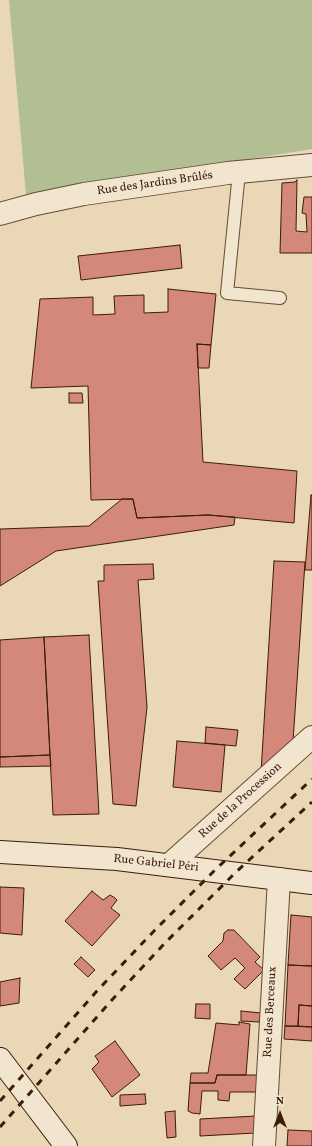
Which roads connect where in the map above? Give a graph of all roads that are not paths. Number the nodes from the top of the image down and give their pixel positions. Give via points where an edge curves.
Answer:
1 (312, 165) edge
2 (239, 172) junction
3 (0, 214) edge
4 (280, 298) dead end
5 (312, 737) edge
6 (0, 852) edge
7 (169, 865) junction
8 (279, 879) junction
9 (312, 883) edge
10 (0, 1059) edge
11 (66, 1146) edge
12 (264, 1146) edge

1 - 2 street, Rue des Jardins Brûlés
2 - 3 street, Rue des Jardins Brûlés via 84,194
2 - 4 lane via 226,293
5 - 7 street, Rue de la Procession
6 - 7 street, Rue Gabriel Péri
7 - 8 street, Rue Gabriel Péri
8 - 9 street, Rue Gabriel Péri
8 - 12 street, Rue des Berceaux
10 - 11 street

